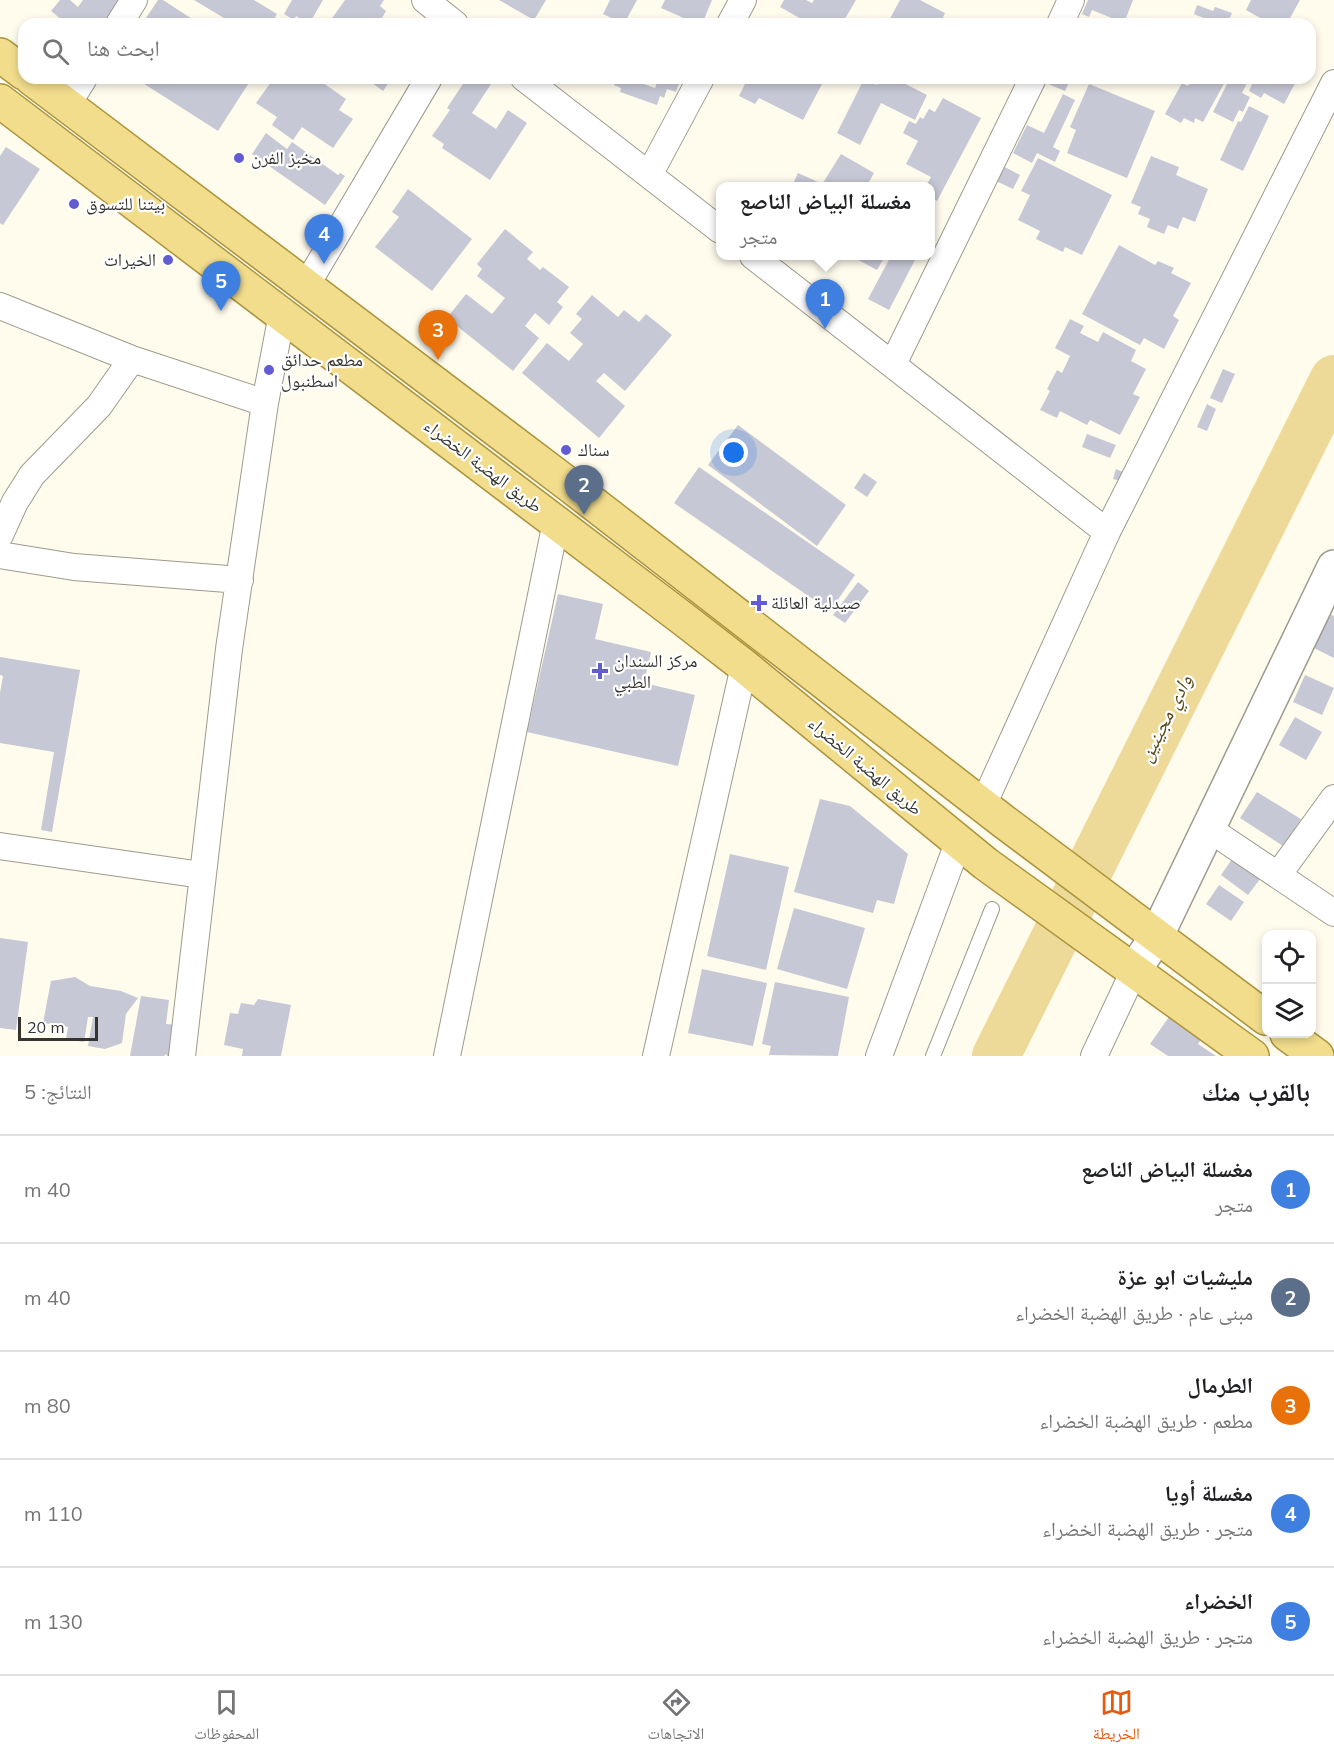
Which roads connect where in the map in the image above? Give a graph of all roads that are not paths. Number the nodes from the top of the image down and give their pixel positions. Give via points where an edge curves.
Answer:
1 (134, 0) edge
2 (425, 0) edge
3 (743, 0) edge
4 (1071, 0) edge
5 (122, 18) edge
6 (448, 18) edge
7 (733, 18) edge
8 (1063, 18) edge
9 (0, 55) edge
10 (18, 68) edge
11 (51, 84) edge
12 (425, 84) edge
13 (532, 84) edge
14 (698, 84) edge
15 (1030, 84) edge
16 (1334, 84) edge
17 (75, 91) edge
18 (0, 101) edge
19 (650, 175) junction
20 (716, 227) edge
21 (759, 260) edge
22 (306, 286) junction
23 (0, 306) edge
24 (282, 314) junction
25 (132, 359) junction
26 (893, 364) junction
27 (265, 403) junction
28 (556, 522) junction
29 (1107, 532) junction
30 (0, 535) edge
31 (0, 555) edge
32 (1334, 567) edge
33 (240, 579) junction
34 (705, 590) junction
35 (682, 618) junction
36 (744, 666) junction
37 (1334, 798) edge
38 (993, 813) junction
39 (1209, 829) junction
40 (958, 843) junction
41 (0, 846) edge
42 (202, 875) junction
43 (1278, 875) junction
44 (992, 909) dead end
45 (1334, 913) edge
46 (1149, 932) junction
47 (1127, 965) junction
48 (1262, 1015) edge
49 (1292, 1038) edge
50 (182, 1056) edge
51 (447, 1056) edge
52 (656, 1056) edge
53 (879, 1056) edge
54 (933, 1056) edge
55 (1094, 1056) edge
56 (1252, 1056) edge
57 (1317, 1056) edge

1 - 5 street
2 - 6 street
3 - 7 street
4 - 8 street
9 - 10 main road
11 - 17 main road, طريق الهضبة الخضراء
12 - 22 street
13 - 19 street
14 - 19 street
15 - 26 street
16 - 29 street
17 - 22 main road, طريق الهضبة الخضراء
18 - 24 main road, طريق الهضبة الخضراء
19 - 20 street
21 - 26 street
22 - 34 main road, طريق الهضبة الخضراء
23 - 25 street
24 - 27 street
24 - 28 main road, طريق الهضبة الخضراء
25 - 27 street
25 - 30 street via 99,406 32,475
26 - 29 street
27 - 33 street
28 - 35 main road, طريق الهضبة الخضراء
28 - 51 street
29 - 38 street
31 - 33 street via 74,567
32 - 39 street
33 - 42 street
34 - 35 main road
34 - 38 main road, طريق الهضبة الخضراء
35 - 36 main road, طريق الهضبة الخضراء
36 - 40 main road, طريق الهضبة الخضراء
36 - 52 street
37 - 43 street
38 - 46 main road, طريق الهضبة الخضراء
39 - 43 street
39 - 46 street
40 - 47 main road, طريق الهضبة الخضراء
40 - 53 street
41 - 42 street
42 - 50 street
43 - 45 street
44 - 54 lane
46 - 47 street
46 - 48 main road, طريق الهضبة الخضراء
47 - 55 street
47 - 56 main road, طريق الهضبة الخضراء
49 - 57 main road

